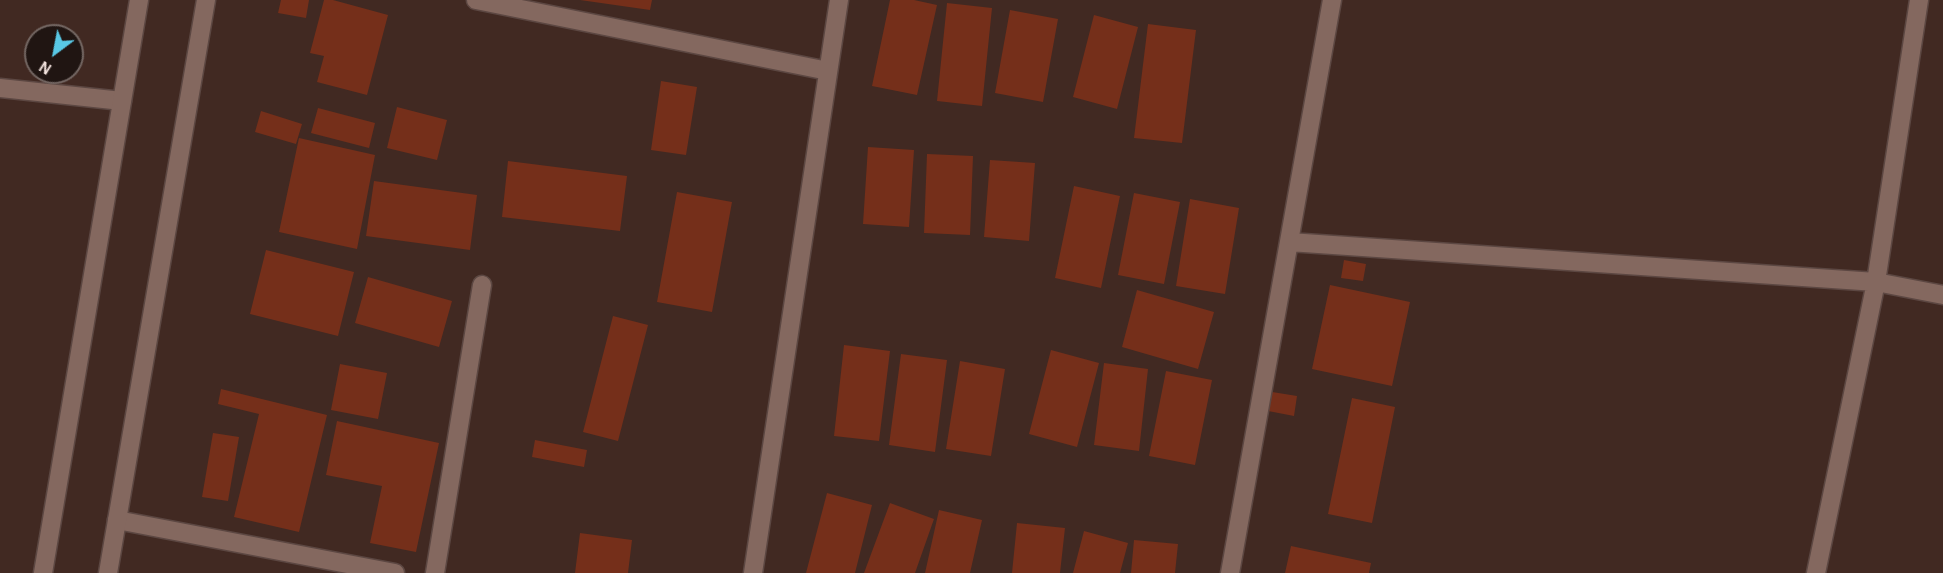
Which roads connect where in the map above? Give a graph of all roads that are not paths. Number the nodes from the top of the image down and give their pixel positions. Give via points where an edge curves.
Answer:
1 (139, 0) edge
2 (206, 0) edge
3 (476, 0) edge
4 (839, 0) edge
5 (1332, 0) edge
6 (1919, 0) edge
7 (536, 6) edge
8 (828, 71) junction
9 (0, 88) edge
10 (122, 101) junction
11 (1289, 242) junction
12 (1876, 282) junction
13 (482, 285) dead end
14 (1943, 295) edge
15 (117, 520) junction
16 (43, 573) edge
17 (108, 573) edge
18 (395, 573) edge
19 (435, 573) edge
20 (753, 573) edge
21 (1230, 573) edge
22 (1816, 573) edge

1 - 10 street
2 - 15 street
3 - 7 street
4 - 8 street
5 - 11 street
6 - 12 street
7 - 8 street
8 - 20 street
9 - 10 street
10 - 16 street
11 - 12 street
11 - 21 street
12 - 14 street
12 - 22 street
13 - 19 street
15 - 17 street
15 - 18 street

